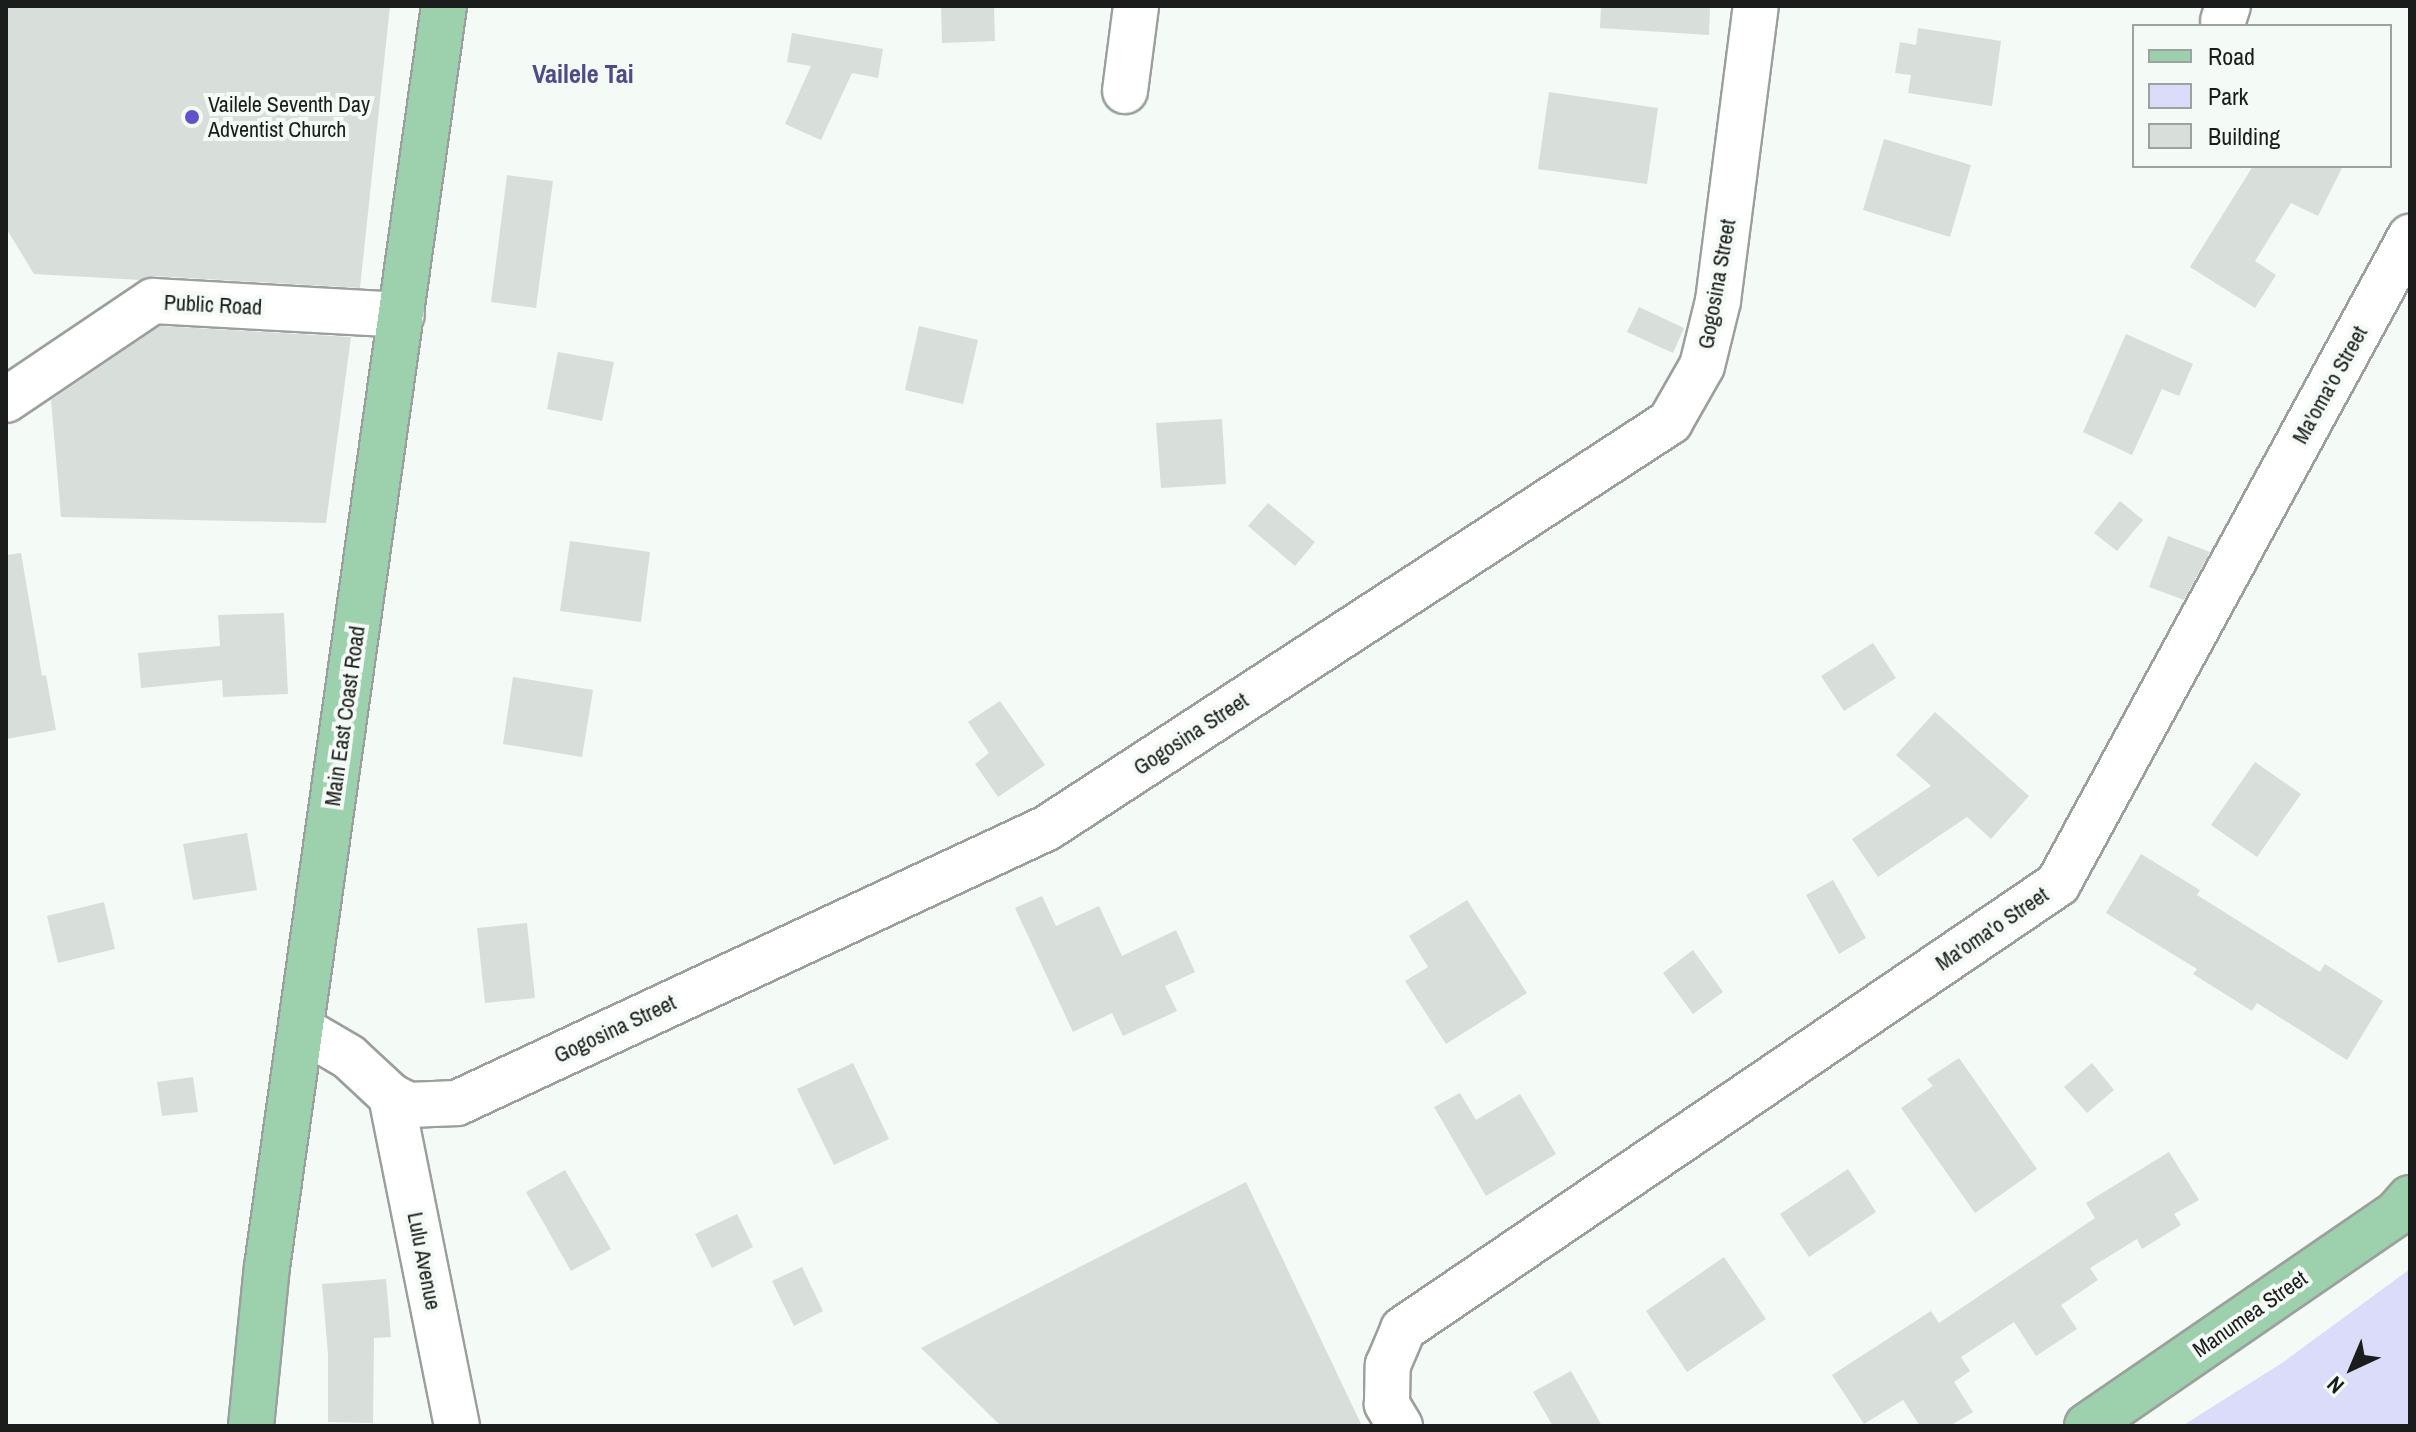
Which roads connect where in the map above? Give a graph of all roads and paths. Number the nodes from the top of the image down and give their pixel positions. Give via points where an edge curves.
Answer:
1 (444, 6) edge
2 (1136, 6) edge
3 (1756, 6) edge
4 (1125, 91) dead end
5 (2410, 237) edge
6 (402, 315) junction
7 (6, 400) edge
8 (303, 1030) junction
9 (391, 1096) junction
10 (2410, 1198) edge
11 (251, 1426) edge
12 (457, 1426) edge
13 (1400, 1426) edge
14 (2087, 1426) edge

1 - 6 main road, Main East Coast Road
2 - 4 street
3 - 9 street, Gogosina Street via 1718,301 1702,366 1670,422 1047,828 457,1103 409,1105
5 - 13 street, Ma'oma'o Street via 2058,884 1403,1329 1388,1365 1387,1391 1387,1404
6 - 7 street, Public Road via 153,301
6 - 8 main road, Main East Coast Road
8 - 9 street via 349,1057
8 - 11 main road, Main East Coast Road via 267,1267
9 - 12 street, Lulu Avenue
10 - 14 main road, Manumea Street via 2397,1213

